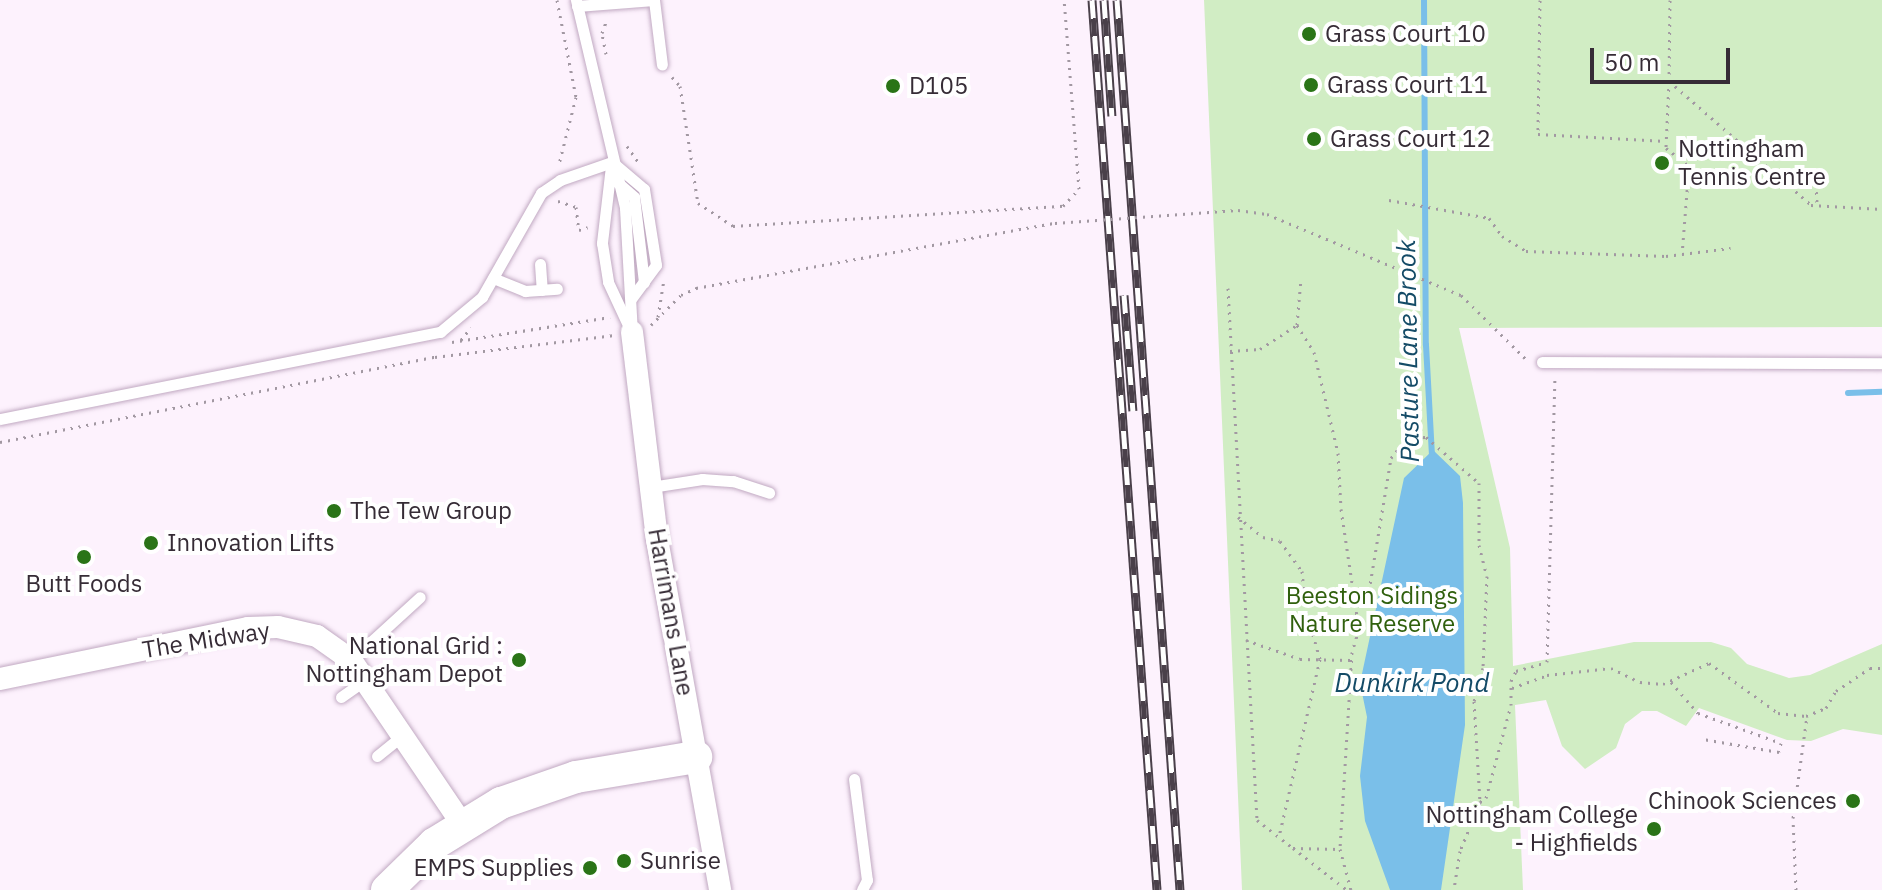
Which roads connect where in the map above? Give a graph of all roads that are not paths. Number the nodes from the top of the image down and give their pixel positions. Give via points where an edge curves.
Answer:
1 (654, 0) edge
2 (577, 3) edge
3 (662, 65) road end
4 (612, 162) junction
5 (617, 181) junction
6 (540, 264) dead end
7 (493, 278) junction
8 (644, 282) junction
9 (557, 289) dead end
10 (542, 290) junction
11 (631, 299) junction
12 (633, 332) junction
13 (1536, 362) road end
14 (1882, 363) edge
15 (0, 419) edge
16 (651, 487) junction
17 (769, 493) dead end
18 (420, 597) dead end
19 (351, 660) junction
20 (0, 679) edge
21 (365, 680) junction
22 (341, 697) dead end
23 (403, 735) junction
24 (377, 756) dead end
25 (696, 757) junction
26 (854, 779) dead end
27 (462, 824) junction
28 (387, 890) edge
29 (720, 890) edge
30 (862, 890) edge

1 - 2 lane
1 - 3 lane
2 - 4 lane, Harrimans Lane
4 - 5 lane, Harrimans Lane
4 - 7 lane via 560,180 541,193
4 - 8 lane via 644,189 656,265
4 - 12 lane, Harrimans Lane via 602,243 608,282
5 - 8 lane via 634,197
5 - 11 lane, Harrimans Lane via 625,208
6 - 10 lane
7 - 10 lane via 525,291
7 - 15 lane via 472,310 426,337
8 - 11 lane
9 - 10 lane
11 - 12 lane, Harrimans Lane
12 - 16 street, Harrimans Lane
13 - 14 lane
16 - 17 lane via 702,479 733,481
16 - 25 street, Harrimans Lane
18 - 19 lane
19 - 20 street, The Midway via 308,633 248,628
19 - 21 street, The Midway
21 - 22 lane
21 - 23 street, The Midway
23 - 24 lane
23 - 27 street, The Midway
25 - 27 street via 541,786
25 - 29 street, Harrimans Lane
26 - 30 lane via 867,880
27 - 28 street

